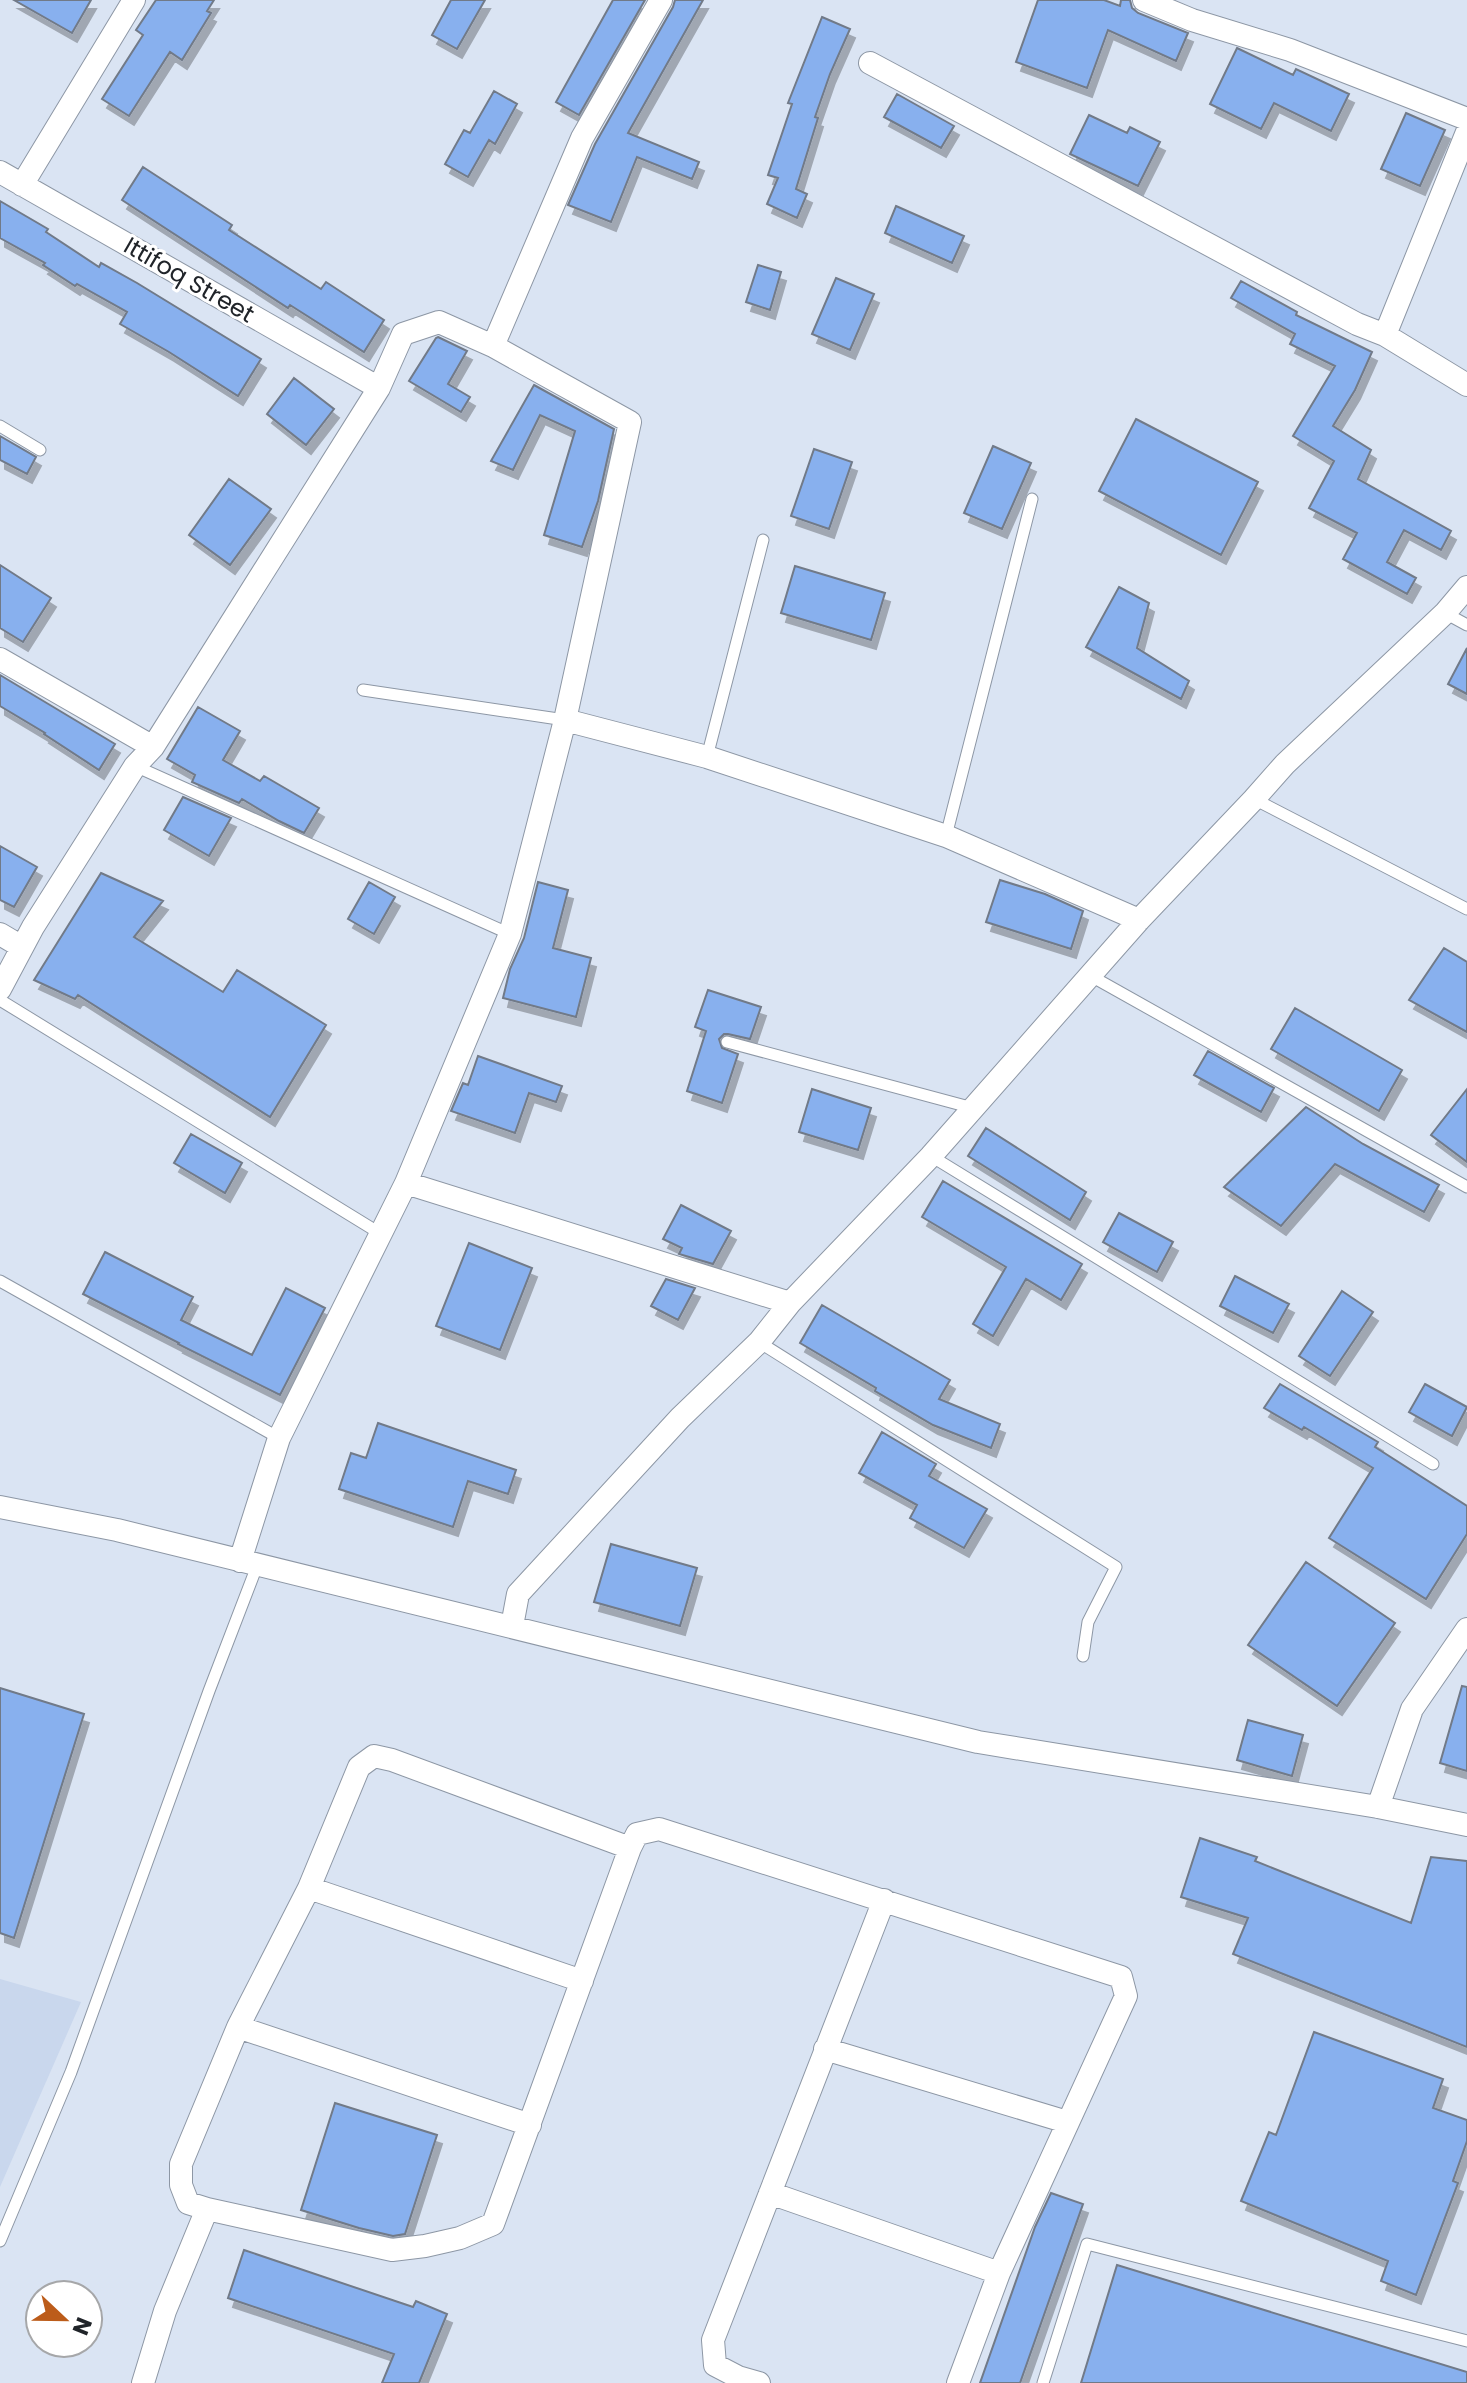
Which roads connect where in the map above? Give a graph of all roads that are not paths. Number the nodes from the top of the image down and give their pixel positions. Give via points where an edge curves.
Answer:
1 (134, 0) edge
2 (661, 0) edge
3 (1144, 0) edge
4 (870, 63) dead end
5 (1467, 119) edge
6 (1467, 132) edge
7 (0, 172) edge
8 (22, 185) junction
9 (1385, 335) junction
10 (493, 346) junction
11 (1467, 385) edge
12 (379, 388) junction
13 (0, 426) edge
14 (40, 450) dead end
15 (1032, 499) dead end
16 (763, 540) dead end
17 (1467, 587) edge
18 (1445, 613) junction
19 (1467, 625) edge
20 (0, 659) edge
21 (363, 690) dead end
22 (565, 720) junction
23 (153, 747) junction
24 (707, 757) junction
25 (135, 766) junction
26 (1254, 799) junction
27 (946, 836) junction
28 (1467, 909) edge
29 (1139, 920) junction
30 (0, 934) edge
31 (510, 934) junction
32 (22, 947) junction
33 (1091, 976) junction
34 (0, 989) edge
35 (0, 1000) edge
36 (727, 1042) dead end
37 (974, 1108) junction
38 (931, 1156) junction
39 (406, 1183) junction
40 (1467, 1187) edge
41 (381, 1234) junction
42 (0, 1281) edge
43 (790, 1303) junction
44 (759, 1342) junction
45 (279, 1438) junction
46 (1433, 1464) dead end
47 (0, 1507) edge
48 (248, 1563) junction
49 (512, 1626) junction
50 (1467, 1629) edge
51 (1083, 1656) dead end
52 (1378, 1807) junction
53 (1467, 1825) edge
54 (630, 1848) junction
55 (309, 1888) junction
56 (884, 1900) junction
57 (582, 1981) junction
58 (238, 2027) junction
59 (825, 2049) junction
60 (1067, 2122) junction
61 (530, 2125) junction
62 (770, 2193) junction
63 (207, 2209) junction
64 (0, 2241) edge
65 (999, 2273) junction
66 (1467, 2341) edge
67 (143, 2383) edge
68 (759, 2383) edge
69 (958, 2383) edge
70 (1043, 2383) edge

1 - 8 street
2 - 10 street via 582,138
3 - 5 street
4 - 9 street
6 - 9 street
7 - 8 street, Ittifoq Street
8 - 12 street, Ittifoq Street
9 - 11 street
10 - 12 street via 439,322 403,334
10 - 22 street via 630,422
12 - 23 street
13 - 14 lane
15 - 27 lane
16 - 24 lane
17 - 18 street
18 - 19 lane
18 - 26 street
20 - 23 street
21 - 22 lane
22 - 24 street
22 - 31 street
23 - 25 street
24 - 27 street
25 - 31 lane
25 - 32 street
26 - 28 lane
26 - 29 street
27 - 29 street
29 - 33 street
30 - 32 street
31 - 39 street
32 - 34 street
33 - 37 street
33 - 40 lane
35 - 41 lane
36 - 37 lane
37 - 38 street
38 - 43 street
38 - 46 lane
39 - 41 street
39 - 43 street
41 - 45 street
42 - 45 lane
43 - 44 street
44 - 49 street via 680,1418 518,1594
44 - 51 lane via 1116,1567 1088,1622
45 - 48 street
47 - 48 street
48 - 49 street
48 - 64 lane via 209,1691 71,2072
49 - 52 street via 978,1742
50 - 52 street via 1412,1709
52 - 53 street
54 - 55 street via 374,1756 359,1767
54 - 56 street via 637,1834 659,1829
54 - 57 street
55 - 57 street
55 - 58 street
56 - 59 street
56 - 60 street via 1121,1977 1126,1996
57 - 61 street
58 - 61 street
58 - 63 street via 181,2164 188,2203
59 - 60 street
59 - 62 street
60 - 65 street
61 - 63 street via 493,2224 460,2238 392,2250
62 - 65 street
62 - 68 street via 713,2340 715,2365
63 - 67 street via 165,2311
65 - 69 street
66 - 70 lane via 1087,2244

